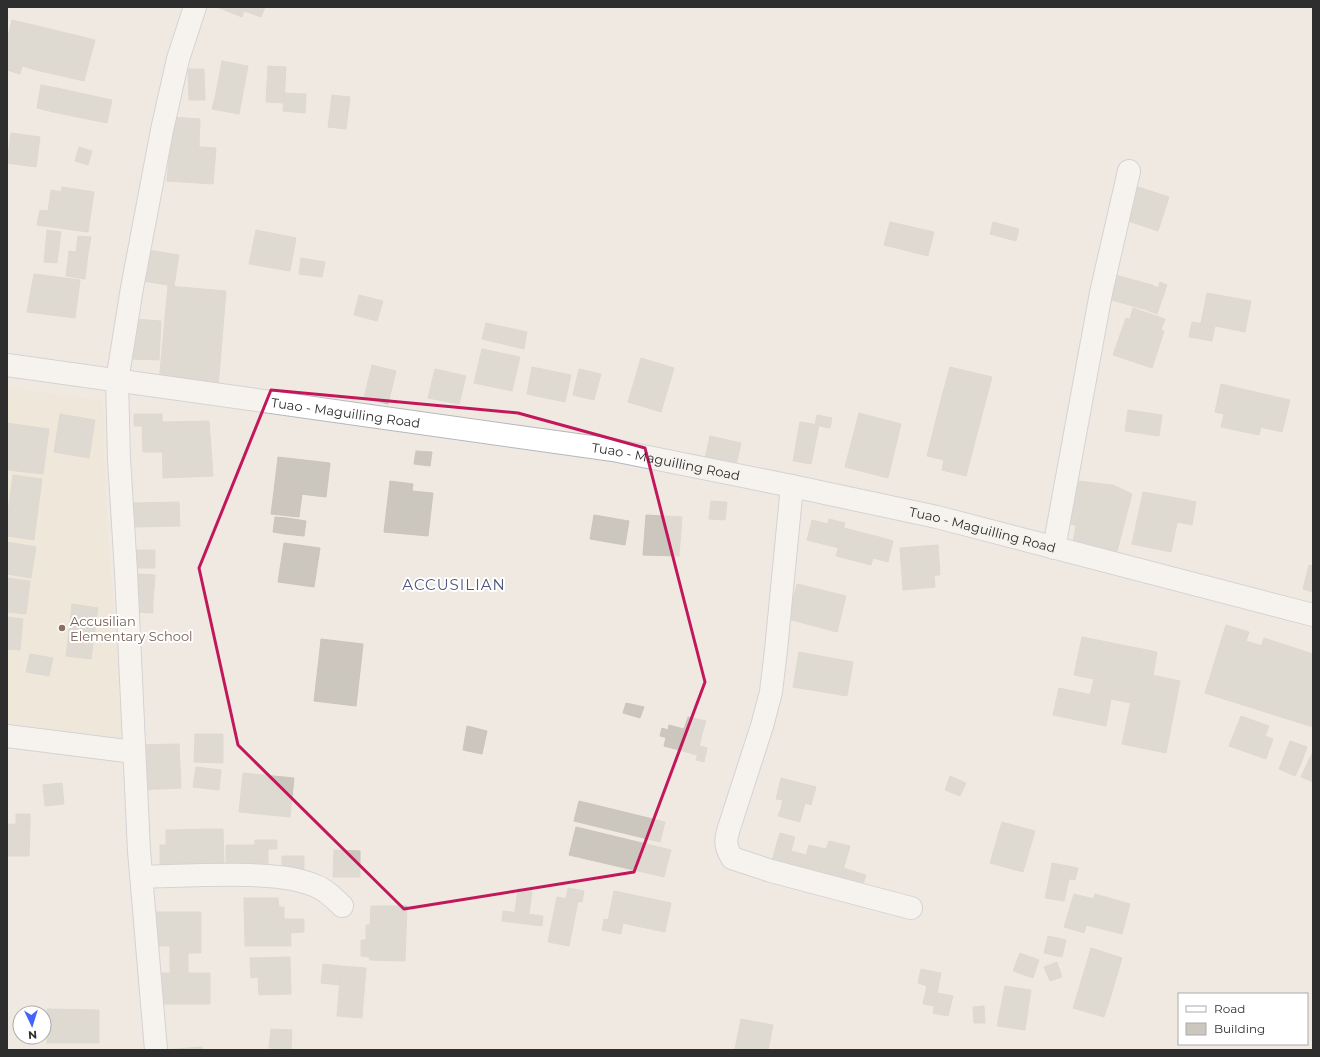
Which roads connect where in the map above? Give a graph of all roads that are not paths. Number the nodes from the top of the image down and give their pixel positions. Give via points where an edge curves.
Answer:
1 (194, 7) edge
2 (1130, 171) dead end
3 (7, 365) edge
4 (117, 381) junction
5 (792, 486) junction
6 (1054, 548) junction
7 (1313, 615) edge
8 (7, 736) edge
9 (134, 752) junction
10 (142, 877) junction
11 (342, 906) dead end
12 (911, 908) dead end
13 (156, 1050) edge

1 - 4 street via 178,59 162,130
2 - 6 street via 1101,293
3 - 4 street, Tuao - Maguilling Road
4 - 5 street, Tuao - Maguilling Road via 613,450
4 - 9 street
5 - 6 street, Tuao - Maguilling Road via 937,517
5 - 12 street via 771,692 729,828 727,849 732,858 772,871
6 - 7 street, Tuao - Maguilling Road
8 - 9 street
9 - 10 street
10 - 11 street via 231,874 272,876 317,886
10 - 13 street

